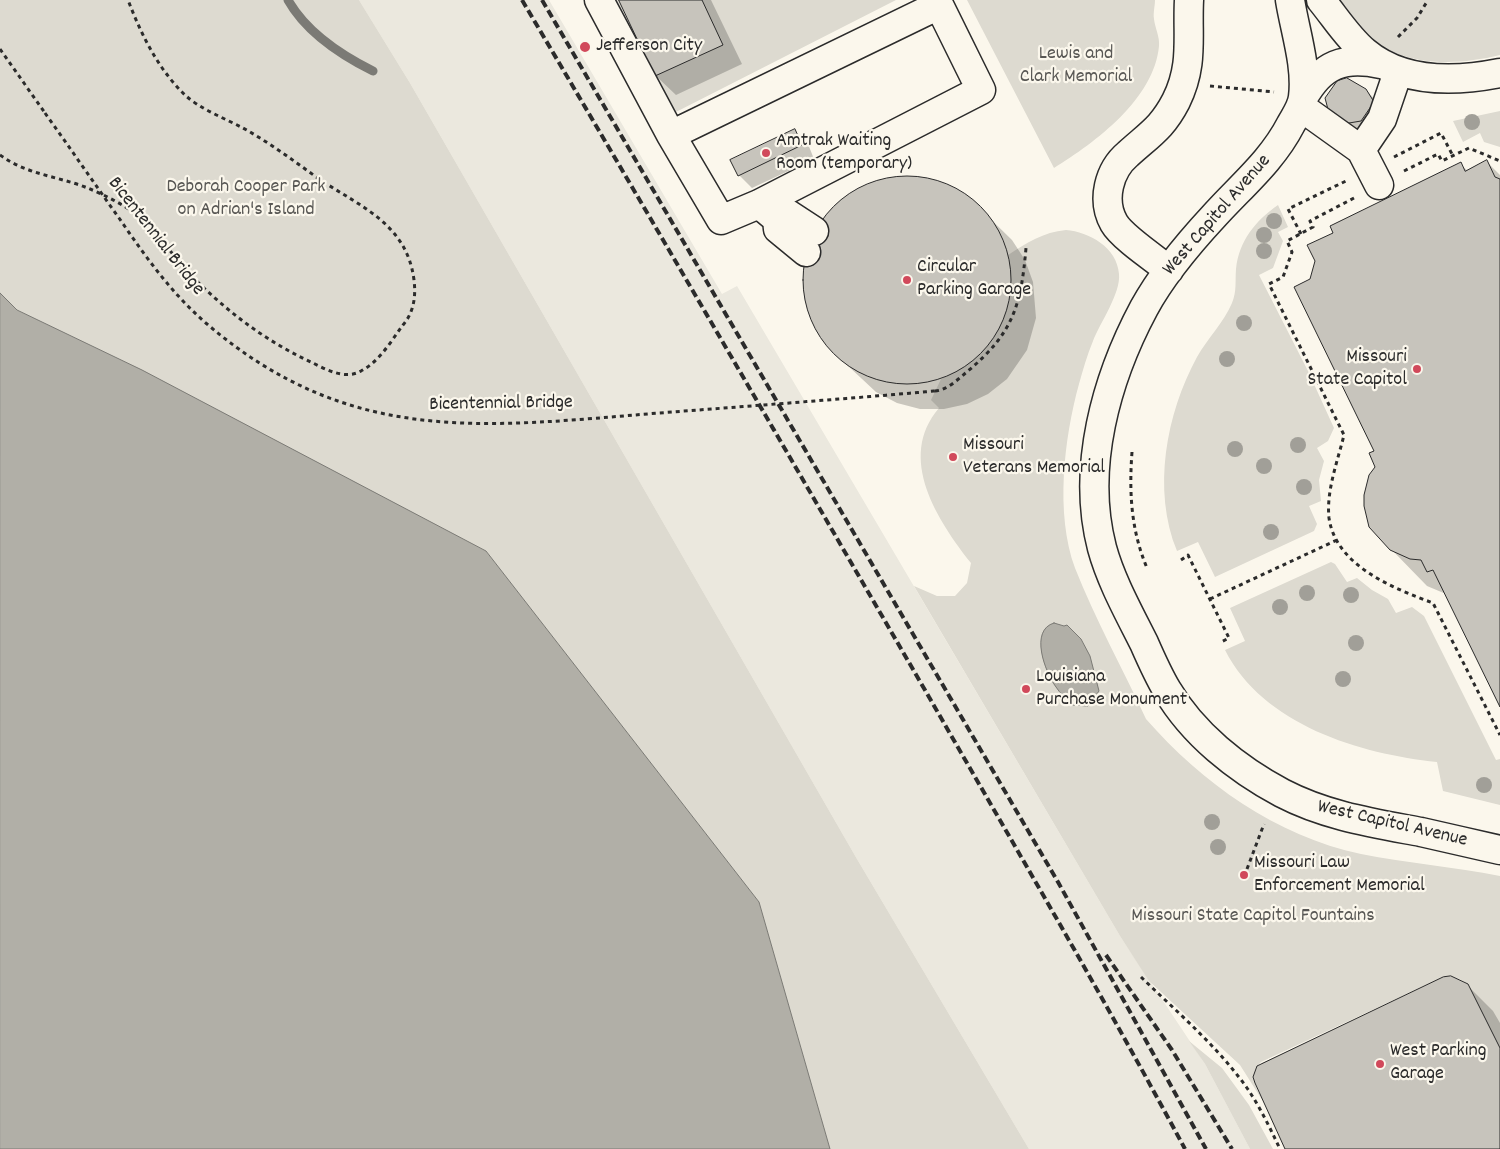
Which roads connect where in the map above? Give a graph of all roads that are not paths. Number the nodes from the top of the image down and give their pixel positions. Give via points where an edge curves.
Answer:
1 (599, 0) edge
2 (1189, 0) edge
3 (1290, 0) edge
4 (1321, 0) edge
5 (938, 2) edge
6 (1390, 68) junction
7 (1500, 73) edge
8 (1302, 102) junction
9 (671, 135) junction
10 (1361, 150) junction
11 (1379, 185) dead end
12 (768, 212) junction
13 (810, 241) dead end
14 (1169, 270) junction
15 (1500, 850) edge

1 - 9 street
2 - 14 street via 1190,51 1177,99 1155,133 1116,168 1108,196 1114,223
3 - 8 street, West Capitol Avenue via 1304,76
4 - 6 street via 1364,52
5 - 9 street
5 - 12 street via 981,90
6 - 7 street via 1418,76 1455,79
6 - 8 street via 1352,60 1337,64 1316,78
6 - 10 street via 1382,120
8 - 10 street
8 - 14 street, West Capitol Avenue via 1286,135 1266,164 1217,213
9 - 12 street via 721,220
10 - 11 street
12 - 13 street via 778,229
14 - 15 street, West Capitol Avenue via 1146,304 1114,374 1100,432 1095,497 1099,535 1112,577 1167,690 1194,726 1225,755 1283,793 1341,816

